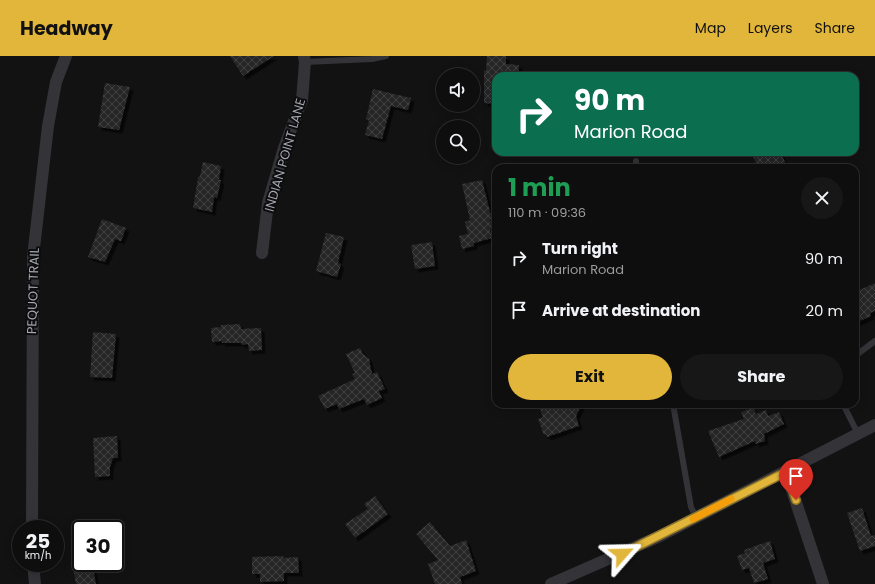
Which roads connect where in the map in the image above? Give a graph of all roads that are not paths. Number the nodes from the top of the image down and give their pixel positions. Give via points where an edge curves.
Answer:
1 (66, 56) edge
2 (386, 56) edge
3 (304, 59) edge
4 (262, 253) dead end
5 (875, 341) edge
6 (859, 353) edge
7 (673, 408) edge
8 (845, 408) edge
9 (875, 426) edge
10 (858, 434) junction
11 (786, 472) junction
12 (696, 517) junction
13 (32, 520) edge
14 (34, 572) edge
15 (35, 584) edge
16 (551, 584) edge
17 (823, 584) edge

1 - 13 street, PEQUOT TRAIL via 56,82 48,126 33,257
2 - 3 lane via 372,59
3 - 4 street, INDIAN POINT LANE via 302,100 284,148 268,203
5 - 6 lane
7 - 12 lane via 691,507
8 - 10 lane
9 - 10 street
10 - 11 street
11 - 12 street
11 - 17 street
12 - 16 street via 622,554
14 - 15 street

